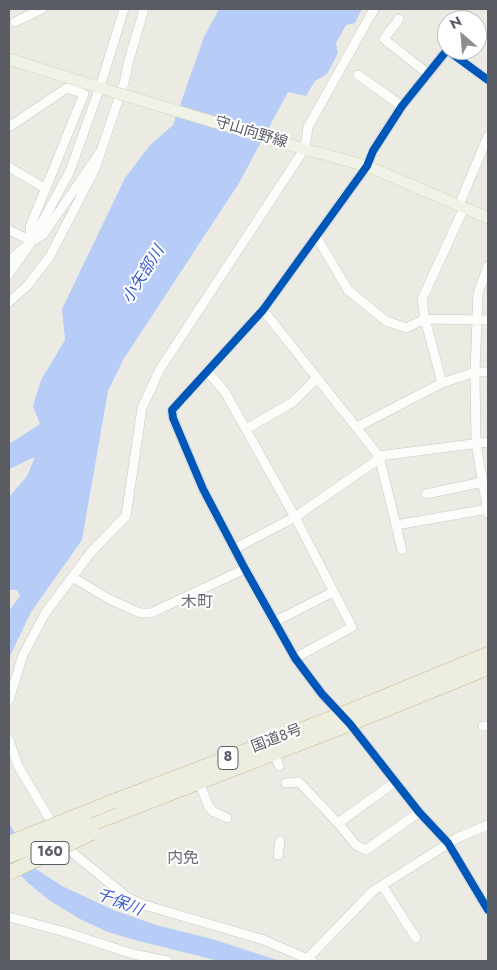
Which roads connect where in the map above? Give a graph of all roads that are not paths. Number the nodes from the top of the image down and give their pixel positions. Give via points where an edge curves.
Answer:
1 (42, 9) edge
2 (124, 9) edge
3 (144, 9) edge
4 (374, 9) edge
5 (398, 19) dead end
6 (15, 22) dead end
7 (9, 59) edge
8 (427, 73) junction
9 (358, 75) dead end
10 (488, 80) edge
11 (102, 88) junction
12 (402, 106) junction
13 (9, 127) edge
14 (488, 136) edge
15 (301, 147) junction
16 (101, 151) junction
17 (367, 166) junction
18 (9, 167) edge
19 (46, 189) junction
20 (462, 206) junction
21 (488, 218) edge
22 (9, 230) edge
23 (316, 236) junction
24 (32, 241) junction
25 (9, 261) edge
26 (488, 266) edge
27 (9, 274) edge
28 (478, 297) junction
29 (488, 298) edge
30 (9, 302) edge
31 (263, 310) junction
32 (425, 319) junction
33 (476, 320) junction
34 (488, 320) edge
35 (207, 371) junction
36 (475, 372) junction
37 (488, 372) edge
38 (317, 378) junction
39 (442, 383) junction
40 (357, 427) junction
41 (246, 429) junction
42 (488, 442) edge
43 (476, 443) junction
44 (379, 456) junction
45 (483, 482) junction
46 (426, 494) dead end
47 (488, 510) edge
48 (295, 517) junction
49 (396, 525) junction
50 (234, 549) junction
51 (402, 550) dead end
52 (244, 569) junction
53 (72, 576) junction
54 (333, 592) junction
55 (274, 622) junction
56 (488, 654) edge
57 (295, 658) junction
58 (488, 668) edge
59 (9, 700) edge
60 (346, 719) junction
61 (9, 740) edge
62 (199, 782) junction
63 (395, 782) junction
64 (286, 783) dead end
65 (150, 802) joint
66 (419, 812) junction
67 (77, 816) junction
68 (227, 818) dead end
69 (338, 823) junction
70 (488, 825) edge
71 (90, 829) junction
72 (9, 836) edge
73 (280, 841) dead end
74 (448, 843) junction
75 (9, 844) edge
76 (278, 855) dead end
77 (9, 856) edge
78 (9, 873) edge
79 (382, 885) junction
80 (488, 910) edge
81 (9, 917) edge
82 (416, 938) dead end
83 (308, 960) edge
84 (168, 961) edge

1 - 6 street
2 - 11 street
3 - 16 street
4 - 15 street via 308,127
5 - 8 street via 384,39
7 - 11 main road, 守山向野線
8 - 10 street via 447,50
8 - 12 street
9 - 12 street
11 - 15 main road, 守山向野線, bridge
11 - 24 street via 70,170
12 - 17 street
13 - 19 street via 67,88 84,94
14 - 20 street
15 - 17 main road, 守山向野線
15 - 53 street via 160,368 142,408 126,516
16 - 24 street via 43,235
16 - 30 street via 50,256 28,285
17 - 20 main road, 守山向野線
17 - 23 street
18 - 19 street
19 - 24 street via 30,227
20 - 21 main road, 守山向野線
20 - 32 street via 422,299
22 - 24 street
23 - 31 street
23 - 32 street via 348,290 386,321 406,328
24 - 25 street
24 - 27 street
26 - 28 street
28 - 29 street
28 - 33 street
31 - 35 street
31 - 38 street
32 - 33 street
32 - 39 street
33 - 34 street
33 - 36 street
35 - 41 street via 225,392
35 - 50 street via 172,410 173,418 203,489
36 - 37 street
36 - 39 street
36 - 43 street
38 - 40 street
38 - 41 street via 293,402
39 - 40 street
40 - 44 street
41 - 48 street
42 - 43 street
43 - 44 street
43 - 45 street
44 - 48 street via 373,464
44 - 49 street
45 - 46 street
45 - 47 street
47 - 49 street
48 - 50 street
48 - 54 street
49 - 51 street
50 - 52 street
52 - 53 street via 151,613 140,613 109,599
52 - 55 street
53 - 59 street via 46,612 23,655
54 - 55 street
54 - 57 street via 352,627
55 - 57 street
56 - 60 highway, 国道8号 / 8
57 - 60 street
58 - 60 highway, 国道8号 / 8
60 - 62 highway, 国道8号 / 8 via 277,760
60 - 63 street
60 - 67 highway, 国道8号 / 8, bridge
61 - 83 street via 18,766 39,804 74,854 127,897 159,910 264,940
62 - 65 highway, 国道8号 / 8
62 - 68 street via 209,807
63 - 66 street
63 - 69 street
64 - 69 street via 300,782
65 - 71 highway, 160
66 - 69 street via 366,850 356,845
66 - 74 street
67 - 72 highway, 160, bridge via 41,823
67 - 75 highway, 国道8号 / 8, bridge
70 - 74 street
71 - 77 highway, bridge
71 - 78 highway, 160, bridge
73 - 76 street
74 - 79 street
74 - 80 street
79 - 82 street
79 - 83 street via 355,905
81 - 84 street via 133,954

